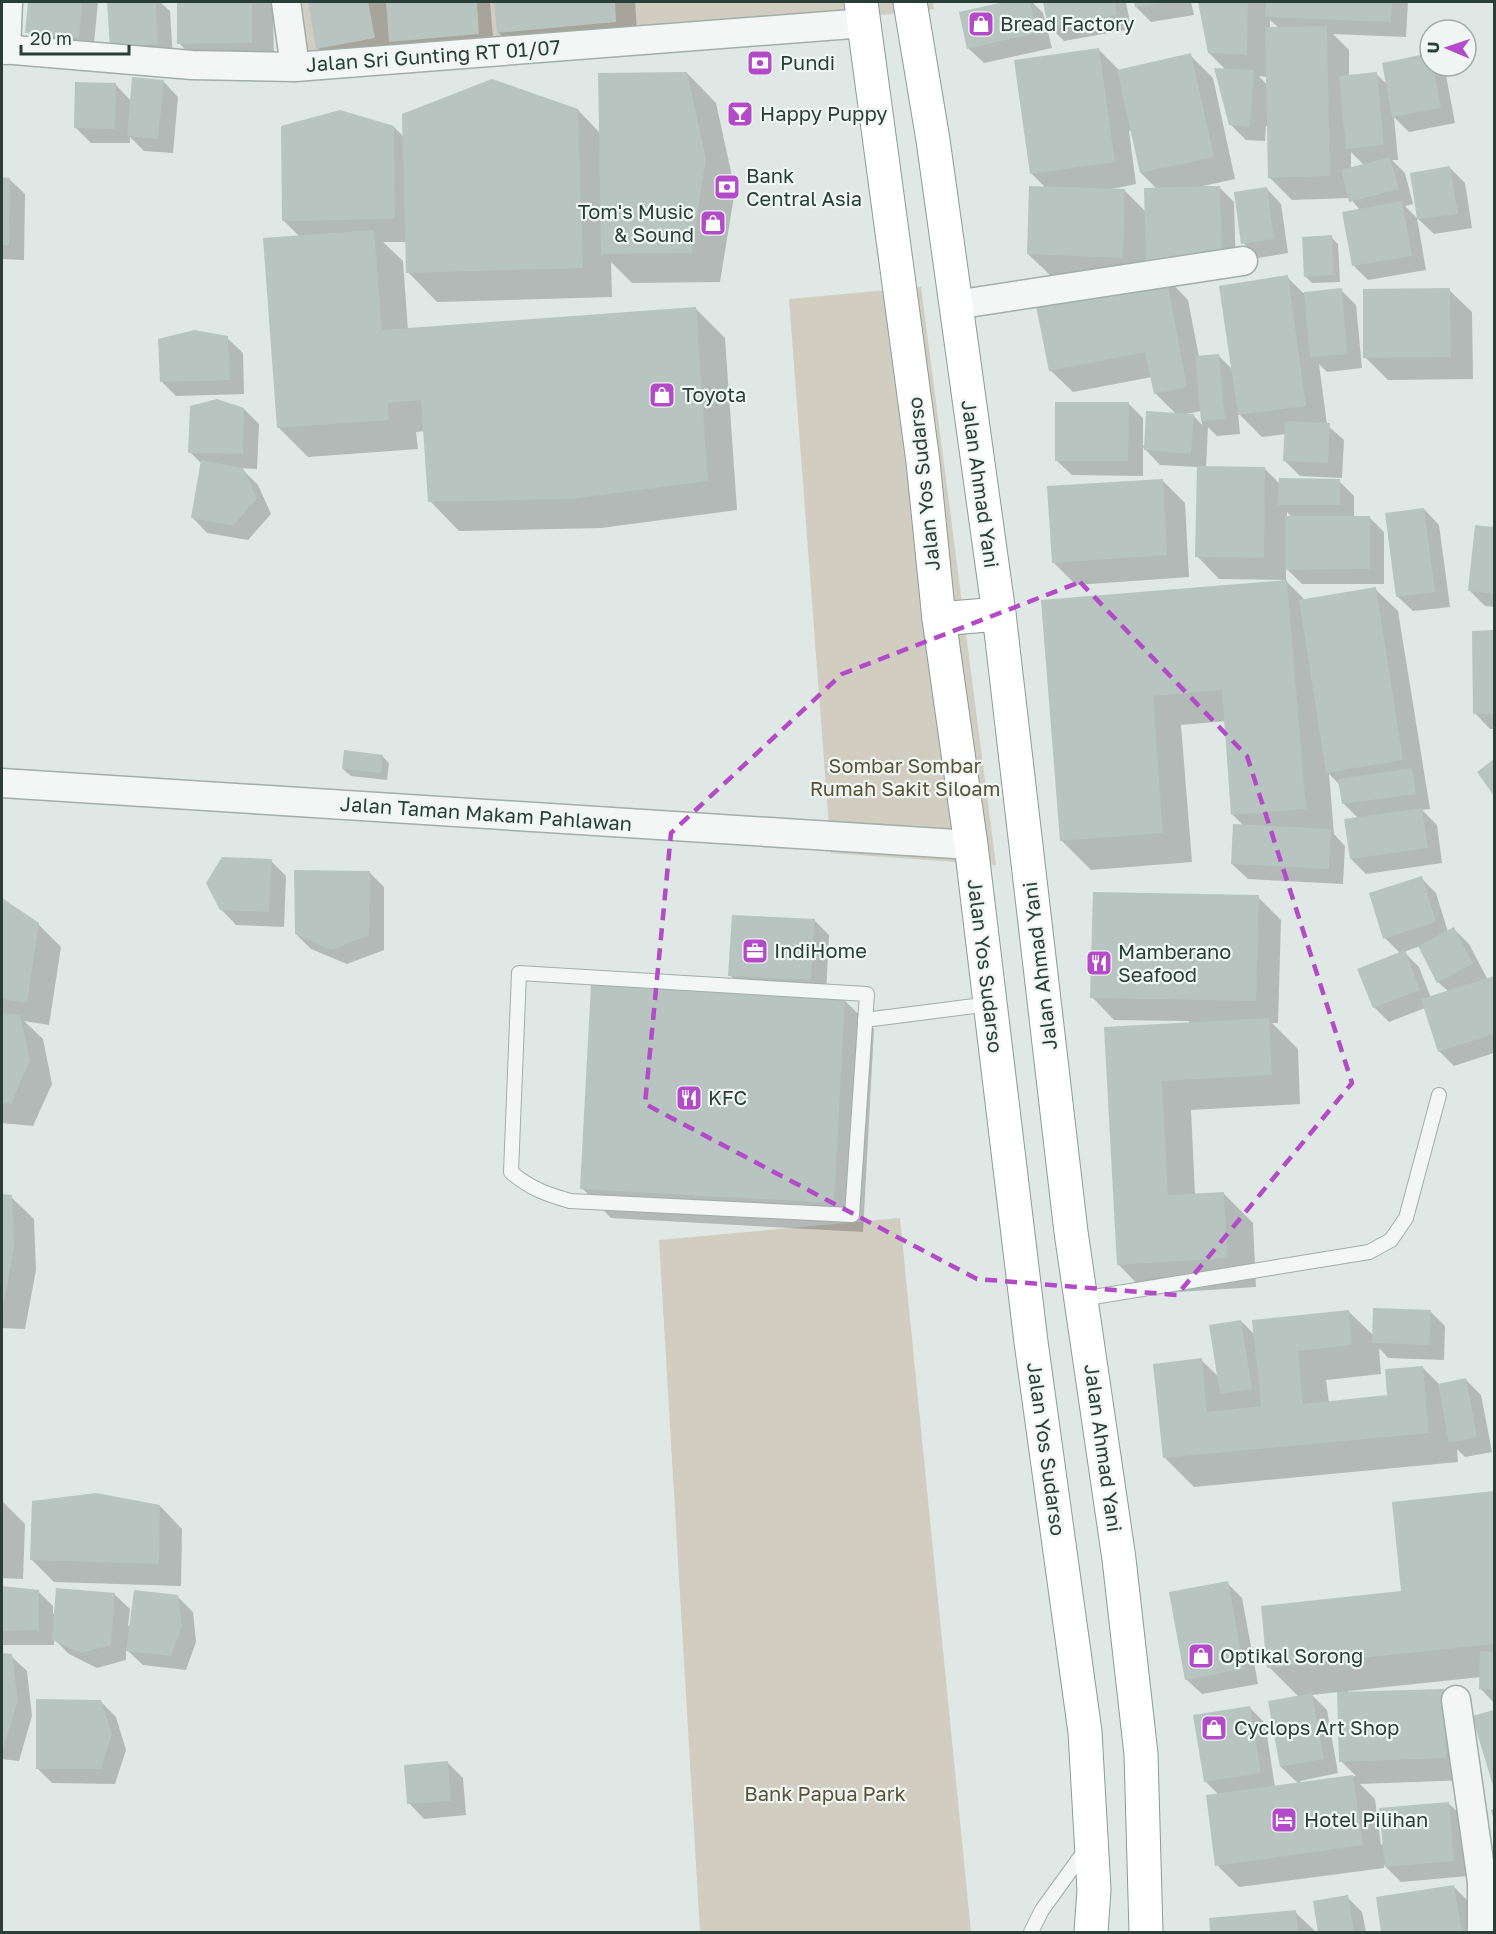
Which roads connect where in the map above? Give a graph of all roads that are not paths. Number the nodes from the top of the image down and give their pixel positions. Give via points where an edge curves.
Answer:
1 (8, 2) edge
2 (286, 2) edge
3 (910, 2) edge
4 (863, 12) edge
5 (4, 50) edge
6 (295, 67) junction
7 (1243, 261) dead end
8 (955, 305) junction
9 (999, 614) junction
10 (939, 619) junction
11 (2, 783) edge
12 (971, 846) junction
13 (990, 1004) junction
14 (865, 1020) junction
15 (1439, 1095) dead end
16 (1081, 1299) junction
17 (1456, 1700) dead end
18 (1091, 1841) junction
19 (1031, 1932) edge
20 (1091, 1932) edge
21 (1146, 1932) edge
22 (1482, 1932) edge

1 - 5 street
2 - 6 street
3 - 8 highway, Jalan Ahmad Yani
4 - 6 street, Jalan Sri Gunting RT 01/07
4 - 10 highway, Jalan Yos Sudarso via 923,462
5 - 6 street, Jalan Sri Gunting RT 01/07 via 192,65
7 - 8 street
8 - 9 highway, Jalan Ahmad Yani
9 - 10 highway
9 - 16 highway, Jalan Ahmad Yani
10 - 12 highway, Jalan Yos Sudarso
11 - 12 street, Jalan Taman Makam Pahlawan
12 - 13 highway, Jalan Yos Sudarso
13 - 14 lane
13 - 18 highway, Jalan Yos Sudarso via 1031,1342 1085,1732
14 - 14 lane via 867,994 519,973 511,1172 533,1190 570,1201 852,1215
15 - 16 lane via 1406,1218 1391,1240 1369,1252
16 - 21 highway, Jalan Ahmad Yani via 1119,1559 1141,1754
17 - 22 street via 1482,1882
18 - 19 lane
18 - 20 highway, Jalan Yos Sudarso

